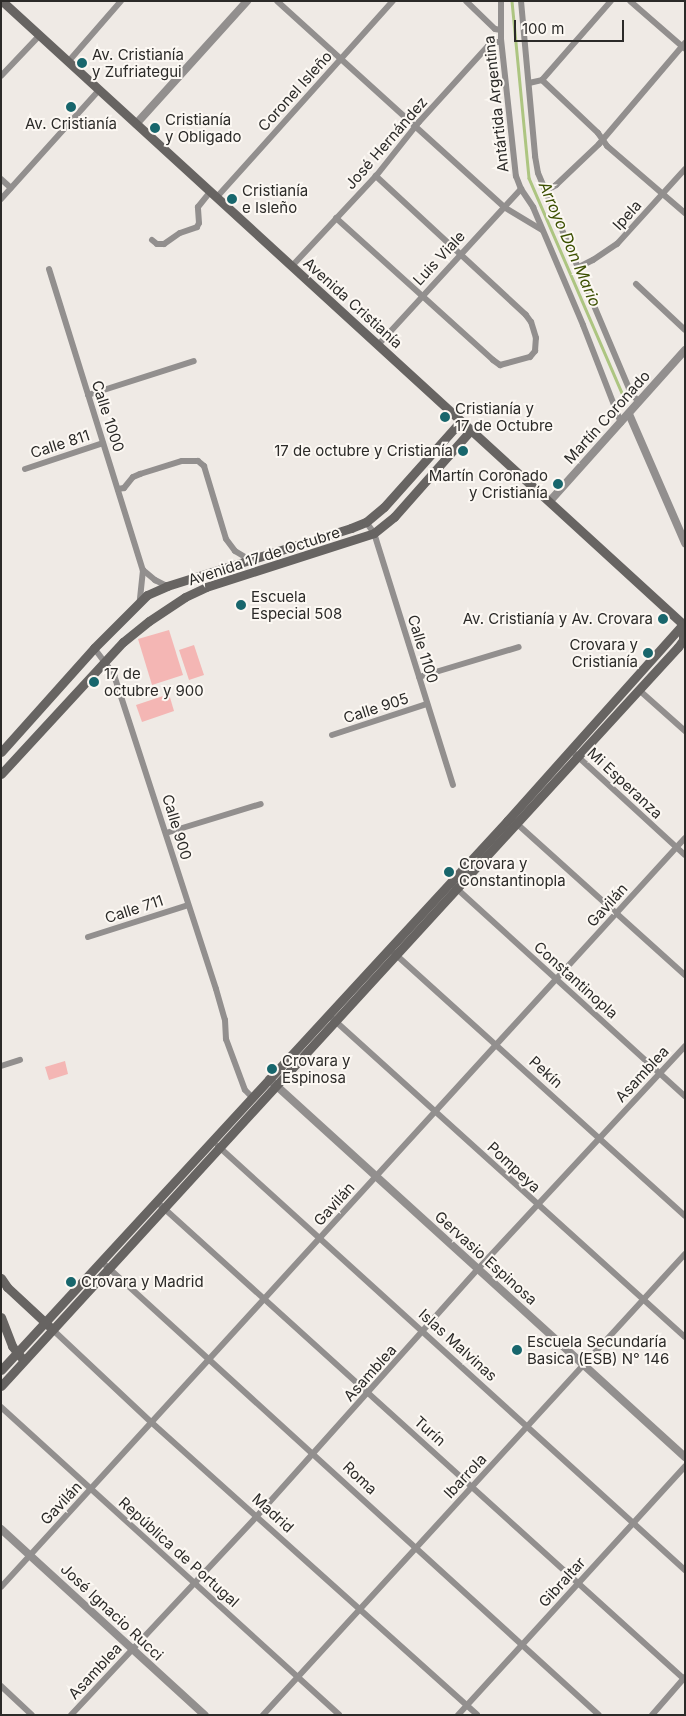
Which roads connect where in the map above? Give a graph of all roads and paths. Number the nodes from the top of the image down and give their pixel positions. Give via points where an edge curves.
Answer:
1 (2, 1) edge
2 (121, 1) edge
3 (247, 1) edge
4 (277, 1) edge
5 (393, 1) edge
6 (466, 1) edge
7 (501, 1) edge
8 (521, 1) edge
9 (611, 1) edge
10 (630, 1) edge
11 (501, 30) junction
12 (39, 36) junction
13 (502, 42) junction
14 (684, 46) edge
15 (341, 60) junction
16 (68, 62) junction
17 (1, 76) edge
18 (542, 80) junction
19 (530, 83) junction
20 (99, 90) junction
21 (136, 124) junction
22 (415, 127) junction
23 (602, 140) junction
24 (685, 169) edge
25 (376, 176) junction
26 (1, 179) edge
27 (11, 188) junction
28 (521, 189) junction
29 (546, 191) junction
30 (663, 193) junction
31 (213, 195) junction
32 (1, 199) edge
33 (504, 207) junction
34 (685, 213) edge
35 (336, 218) junction
36 (542, 230) junction
37 (152, 240) dead end
38 (461, 252) junction
39 (292, 266) junction
40 (579, 267) junction
41 (49, 269) dead end
42 (636, 284) dead end
43 (422, 295) junction
44 (685, 330) edge
45 (378, 345) junction
46 (685, 350) edge
47 (194, 361) dead end
48 (88, 395) junction
49 (639, 401) junction
50 (628, 414) junction
51 (461, 421) junction
52 (620, 423) junction
53 (471, 430) junction
54 (104, 443) junction
55 (25, 469) dead end
56 (118, 489) junction
57 (550, 502) junction
58 (366, 522) junction
59 (374, 534) junction
60 (684, 540) edge
61 (250, 560) junction
62 (143, 570) junction
63 (188, 579) junction
64 (167, 586) junction
65 (194, 592) junction
66 (140, 601) junction
67 (684, 624) edge
68 (519, 647) dead end
69 (94, 648) junction
70 (106, 661) junction
71 (419, 677) junction
72 (638, 690) junction
73 (427, 704) junction
74 (685, 731) edge
75 (332, 735) dead end
76 (571, 750) junction
77 (1, 752) edge
78 (578, 757) junction
79 (1, 774) edge
80 (453, 785) dead end
81 (261, 804) dead end
82 (514, 821) junction
83 (166, 833) junction
84 (685, 838) edge
85 (676, 848) junction
86 (685, 855) edge
87 (453, 885) junction
88 (188, 905) junction
89 (616, 914) junction
90 (88, 937) dead end
91 (393, 952) junction
92 (685, 975) edge
93 (556, 979) junction
94 (327, 1015) junction
95 (335, 1021) junction
96 (496, 1045) junction
97 (685, 1046) edge
98 (20, 1060) dead end
99 (1, 1066) edge
100 (660, 1074) junction
101 (268, 1079) junction
102 (276, 1086) junction
103 (685, 1096) edge
104 (252, 1097) junction
105 (435, 1111) junction
106 (600, 1138) junction
107 (216, 1144) junction
108 (375, 1176) junction
109 (160, 1205) junction
110 (537, 1205) junction
111 (685, 1216) edge
112 (320, 1237) junction
113 (685, 1254) edge
114 (102, 1262) junction
115 (109, 1269) junction
116 (477, 1270) junction
117 (1, 1278) edge
118 (643, 1298) junction
119 (264, 1300) junction
120 (1, 1318) edge
121 (45, 1323) junction
122 (53, 1330) junction
123 (424, 1332) junction
124 (685, 1337) edge
125 (16, 1353) junction
126 (208, 1360) junction
127 (25, 1361) junction
128 (584, 1364) junction
129 (1, 1370) edge
130 (1, 1386) edge
131 (369, 1393) junction
132 (1, 1407) edge
133 (151, 1422) junction
134 (527, 1426) junction
135 (314, 1453) junction
136 (685, 1457) edge
137 (685, 1466) edge
138 (472, 1486) junction
139 (91, 1489) junction
140 (257, 1516) junction
141 (631, 1523) junction
142 (1, 1529) edge
143 (415, 1547) junction
144 (30, 1556) junction
145 (685, 1570) edge
146 (194, 1582) junction
147 (578, 1582) junction
148 (1, 1587) edge
149 (359, 1608) junction
150 (521, 1644) junction
151 (132, 1650) junction
152 (298, 1677) junction
153 (684, 1679) edge
154 (1, 1686) edge
155 (466, 1705) junction
156 (32, 1715) edge
157 (71, 1715) edge
158 (205, 1715) edge
159 (263, 1715) edge
160 (339, 1715) edge
161 (458, 1715) edge
162 (477, 1715) edge
163 (599, 1715) edge
164 (652, 1715) edge

1 - 12 main road, Avenida Cristianía
2 - 16 street
3 - 21 street
4 - 15 street
5 - 15 street, Coronel Isleño
6 - 11 street via 489,24
7 - 11 street, Antártida Argentina
8 - 19 street
9 - 18 street
10 - 14 street
11 - 13 street, Antártida Argentina
12 - 16 main road, Avenida Cristianía
12 - 17 street
13 - 22 street, José Hernández via 488,46
13 - 28 street, Antártida Argentina via 514,166
14 - 23 street
15 - 22 street
15 - 31 street, Coronel Isleño
16 - 20 main road, Avenida Cristianía
18 - 19 street
18 - 23 street
19 - 29 street via 535,156
20 - 21 main road, Avenida Cristianía
20 - 27 street
21 - 31 main road, Avenida Cristianía
22 - 25 street, José Hernández
22 - 33 street
23 - 29 street via 556,186
23 - 30 street
24 - 30 street, Ipela
25 - 35 street, José Hernández
25 - 38 street
26 - 27 street
27 - 32 street
28 - 33 street, Luis Viale
28 - 36 street, Antártida Argentina
29 - 40 street
30 - 34 street
30 - 40 street, Ipela via 617,244
31 - 37 street, Coronel Isleño via 198,207 200,223 197,227 164,244 156,244
31 - 39 main road, Avenida Cristianía
33 - 36 street
33 - 38 street, Luis Viale
35 - 39 street, José Hernández
35 - 43 street
36 - 52 street, Antártida Argentina
38 - 43 street, Luis Viale
38 - 43 street via 531,322 536,344 530,357 500,365
39 - 45 main road, Avenida Cristianía
40 - 49 street via 632,395
41 - 48 street, Calle 1000
42 - 44 street
43 - 45 street, Luis Viale
45 - 51 main road, Avenida Cristianía
46 - 49 street, Martín Coronado
47 - 48 street
48 - 54 street, Calle 1000
49 - 50 street, Martín Coronado
50 - 52 street, Martín Coronado
50 - 60 street
51 - 53 main road, Avenida Cristianía
51 - 58 main road, Avenida 17 de Octubre via 384,508
52 - 57 street, Martín Coronado
53 - 57 main road, Avenida Cristianía
53 - 59 main road, Avenida 17 de Octubre via 394,517
54 - 55 street, Calle 811
54 - 56 street, Calle 1000
56 - 61 street via 124,488 140,474 182,461 198,461 204,466 226,540 235,551
56 - 62 street, Calle 1000
57 - 67 main road, Avenida Cristianía
58 - 59 street, Calle 1100
58 - 61 main road, Avenida 17 de Octubre
59 - 65 main road, Avenida 17 de Octubre
59 - 71 street, Calle 1100
61 - 63 main road, Avenida 17 de Octubre
62 - 64 street
62 - 66 street, Calle 1000
63 - 64 main road, Avenida 17 de Octubre
63 - 65 street
64 - 66 main road, Avenida 17 de Octubre
65 - 70 main road, Avenida 17 de Octubre via 149,621
66 - 69 main road, Avenida 17 de Octubre
67 - 72 main road via 683,640
67 - 76 main road
68 - 71 street
69 - 70 street, Calle 900
69 - 77 main road, Avenida 17 de Octubre
70 - 79 main road, Avenida 17 de Octubre
70 - 83 street, Calle 900 via 114,675
71 - 73 street, Calle 1100
72 - 74 street
72 - 78 main road
73 - 75 street, Calle 905
73 - 80 street, Calle 1100
76 - 78 street, Mi Esperanza
76 - 82 main road
78 - 82 main road
78 - 85 street, Mi Esperanza
81 - 83 street
82 - 87 main road
82 - 89 street
83 - 88 street, Calle 900
84 - 85 street, Gavilán
85 - 86 street, Mi Esperanza
85 - 89 street, Gavilán
87 - 91 main road
87 - 93 street, Constantinopla
88 - 90 street, Calle 711
88 - 104 street, Calle 900 via 225,1020 226,1039 245,1090
89 - 92 street
89 - 93 street, Gavilán
91 - 94 main road
91 - 95 main road
91 - 96 street, Pekín
93 - 96 street, Gavilán
93 - 100 street, Constantinopla
94 - 95 street, Pompeya
94 - 101 main road
95 - 102 main road
95 - 105 street, Pompeya
96 - 105 street, Gavilán
96 - 106 street, Pekín
97 - 100 street, Asamblea
98 - 99 street
100 - 103 street, Constantinopla
100 - 106 street, Asamblea
101 - 102 street, Gervasio Espinosa
101 - 104 main road
102 - 107 main road
102 - 108 street, Gervasio Espinosa
104 - 107 main road
105 - 108 street, Gavilán
105 - 110 street, Pompeya
106 - 110 street, Asamblea
106 - 111 street, Pekín
107 - 109 main road
107 - 112 street, Islas Malvinas
108 - 112 street, Gavilán
108 - 116 street, Gervasio Espinosa
109 - 114 main road
109 - 115 main road
109 - 119 street, Turín
110 - 116 street, Asamblea
110 - 118 street, Pompeya
112 - 119 street, Gavilán
112 - 123 street, Islas Malvinas
113 - 118 street, Ibarrola
114 - 115 street, Roma
114 - 121 main road
115 - 122 main road
115 - 126 street, Roma
116 - 123 street, Asamblea
116 - 128 street, Gervasio Espinosa
117 - 121 main road
118 - 124 street, Pompeya
118 - 128 street, Ibarrola
119 - 126 street, Gavilán
119 - 131 street, Turín
120 - 125 main road
121 - 122 main road
121 - 125 main road
122 - 127 main road
122 - 133 street, Madrid
123 - 131 street, Asamblea
123 - 134 street, Islas Malvinas
125 - 127 main road
125 - 129 main road
126 - 133 street, Gavilán
126 - 135 street, Roma
127 - 130 main road
128 - 134 street, Ibarrola
128 - 136 street, Gervasio Espinosa
131 - 135 street, Asamblea
131 - 138 street, Turín
132 - 139 street, República de Portugal
133 - 139 street, Gavilán
133 - 140 street, Madrid
134 - 138 street, Ibarrola
134 - 141 street, Islas Malvinas
135 - 140 street, Asamblea
135 - 143 street, Roma
137 - 141 street, Gibraltar
138 - 143 street, Ibarrola
138 - 147 street, Turín
139 - 144 street, Gavilán
139 - 146 street, República de Portugal
140 - 146 street, Asamblea
140 - 149 street, Madrid
141 - 145 street, Islas Malvinas
141 - 147 street, Gibraltar
142 - 144 street, José Ignacio Rucci
143 - 149 street, Ibarrola
143 - 150 street, Roma
144 - 148 street, Gavilán
144 - 151 street, José Ignacio Rucci
146 - 151 street, Asamblea
146 - 152 street, República de Portugal
147 - 150 street, Gibraltar
147 - 153 street, Turín
149 - 152 street, Ibarrola
149 - 155 street, Madrid
150 - 155 street, Gibraltar
150 - 163 street, Roma
151 - 157 street, Asamblea
151 - 158 street, José Ignacio Rucci
152 - 159 street, Ibarrola
152 - 160 street, República de Portugal
153 - 164 street
154 - 156 street
155 - 161 street, Gibraltar
155 - 162 street, Madrid

